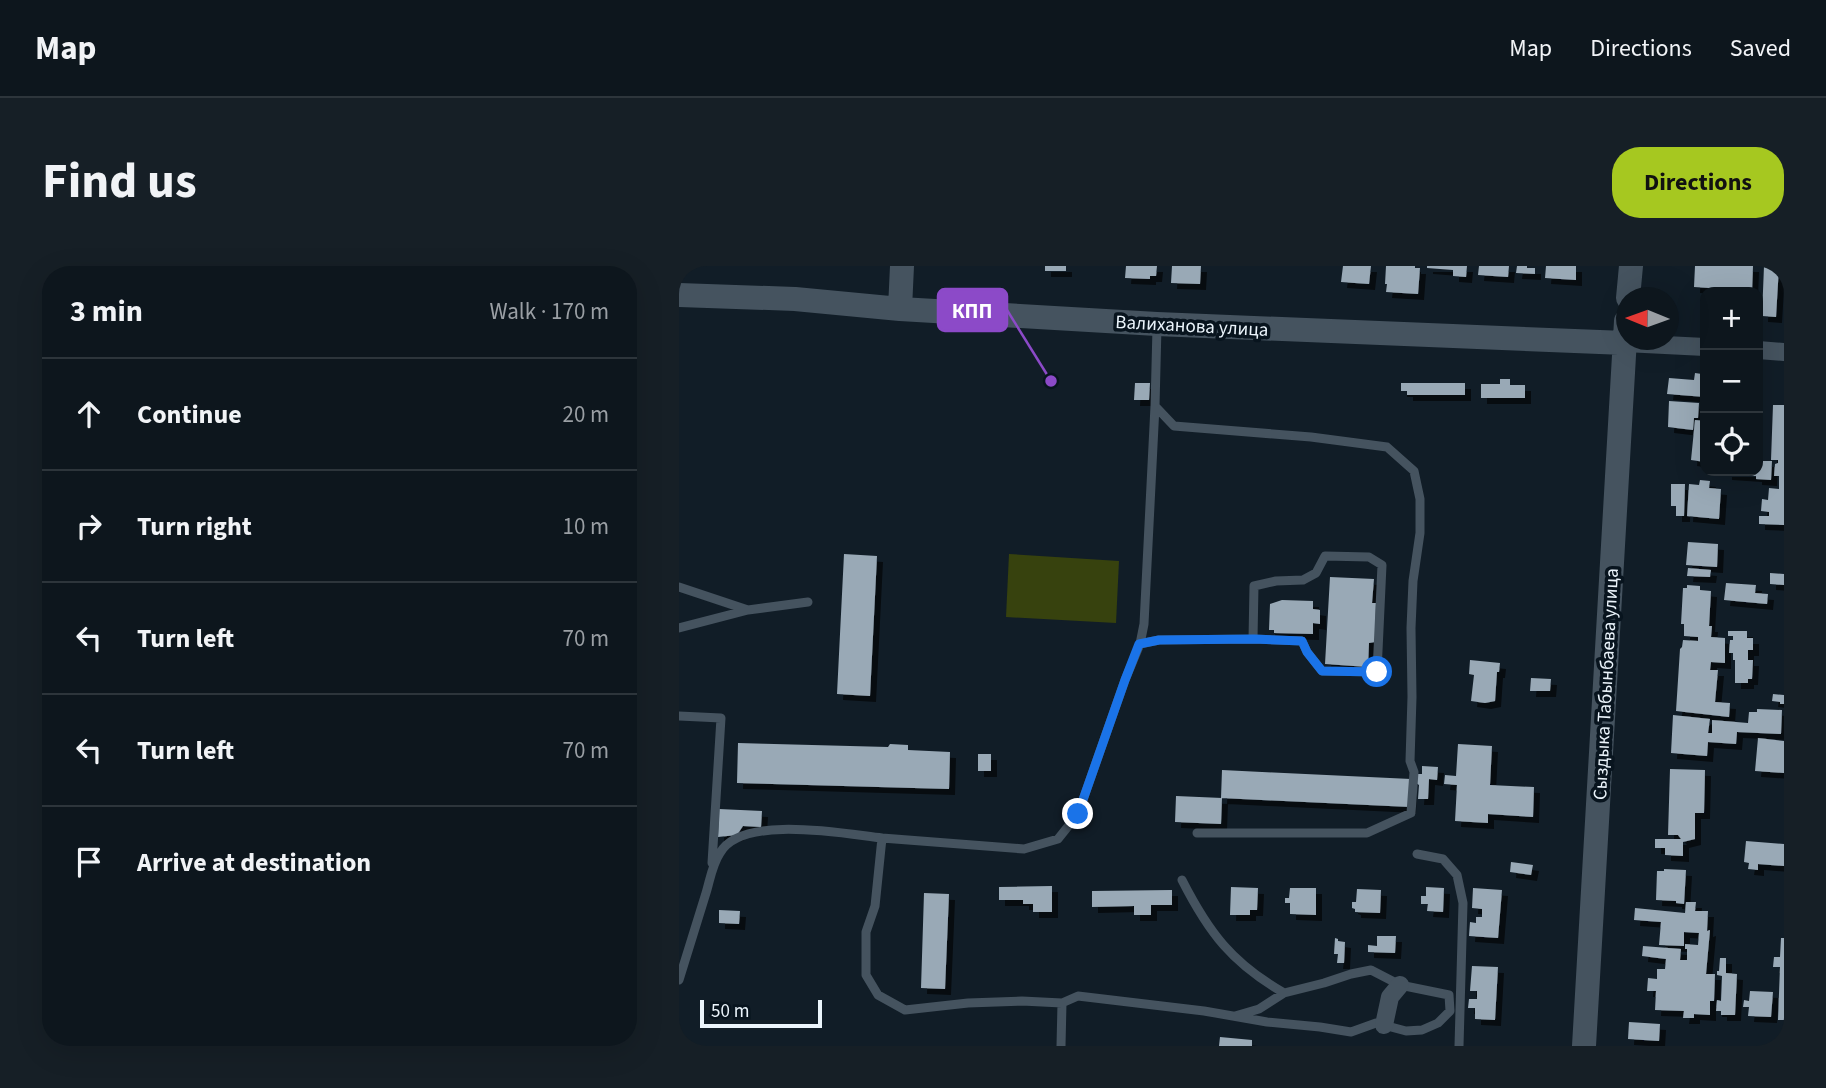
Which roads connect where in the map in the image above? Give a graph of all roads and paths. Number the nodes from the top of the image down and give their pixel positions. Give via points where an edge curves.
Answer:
1 (902, 266) edge
2 (1631, 266) edge
3 (1629, 287) edge
4 (679, 295) edge
5 (900, 309) junction
6 (1157, 324) junction
7 (1616, 332) edge
8 (1679, 343) edge
9 (1700, 347) edge
10 (1625, 350) edge
11 (1763, 350) edge
12 (1784, 352) edge
13 (1155, 406) junction
14 (679, 586) edge
15 (808, 602) dead end
16 (748, 610) junction
17 (679, 628) edge
18 (1254, 639) junction
19 (1139, 644) junction
20 (679, 716) edge
21 (1197, 834) dead end
22 (882, 838) junction
23 (1417, 854) dead end
24 (711, 875) junction
25 (1182, 880) dead end
26 (679, 980) edge
27 (1400, 985) junction
28 (1284, 993) junction
29 (1461, 994) junction
30 (1449, 995) junction
31 (1062, 1003) junction
32 (1460, 1006) junction
33 (1450, 1011) junction
34 (1235, 1016) junction
35 (1384, 1025) junction
36 (1061, 1046) edge
37 (1459, 1046) edge
38 (1584, 1046) edge

1 - 5 street
2 - 3 street
4 - 5 street, Валиханова улица
5 - 6 street, Валиханова улица
6 - 7 street, Валиханова улица
6 - 13 lane
8 - 9 street, Валиханова улица
10 - 38 street, Сыздыка Табынбаева улица
11 - 12 street
13 - 19 lane via 1144,624
13 - 21 lane via 1174,426 1387,447 1414,471 1420,499 1411,628 1411,813 1367,833
14 - 16 lane
15 - 16 lane
16 - 17 lane
18 - 18 lane via 1302,641 1322,671 1377,672 1382,565 1369,557 1325,556 1317,573 1303,579 1254,586
18 - 19 lane
19 - 22 lane via 1078,814 1058,839 1024,849
20 - 24 lane via 721,718
22 - 24 lane via 764,829 738,836 720,851
22 - 31 lane via 875,906 866,932 866,975 878,995 905,1010 968,1003
23 - 29 lane via 1443,859 1457,875 1463,903
24 - 26 lane
25 - 28 lane via 1218,939 1238,961
27 - 28 lane via 1371,970
27 - 30 lane
27 - 35 street via 1389,997
28 - 34 lane via 1259,1009
29 - 30 lane
29 - 32 lane
30 - 33 lane
31 - 34 lane via 1078,996
31 - 36 lane
32 - 33 lane
32 - 37 lane
33 - 35 lane via 1422,1030
34 - 35 lane via 1351,1032 1376,1023

